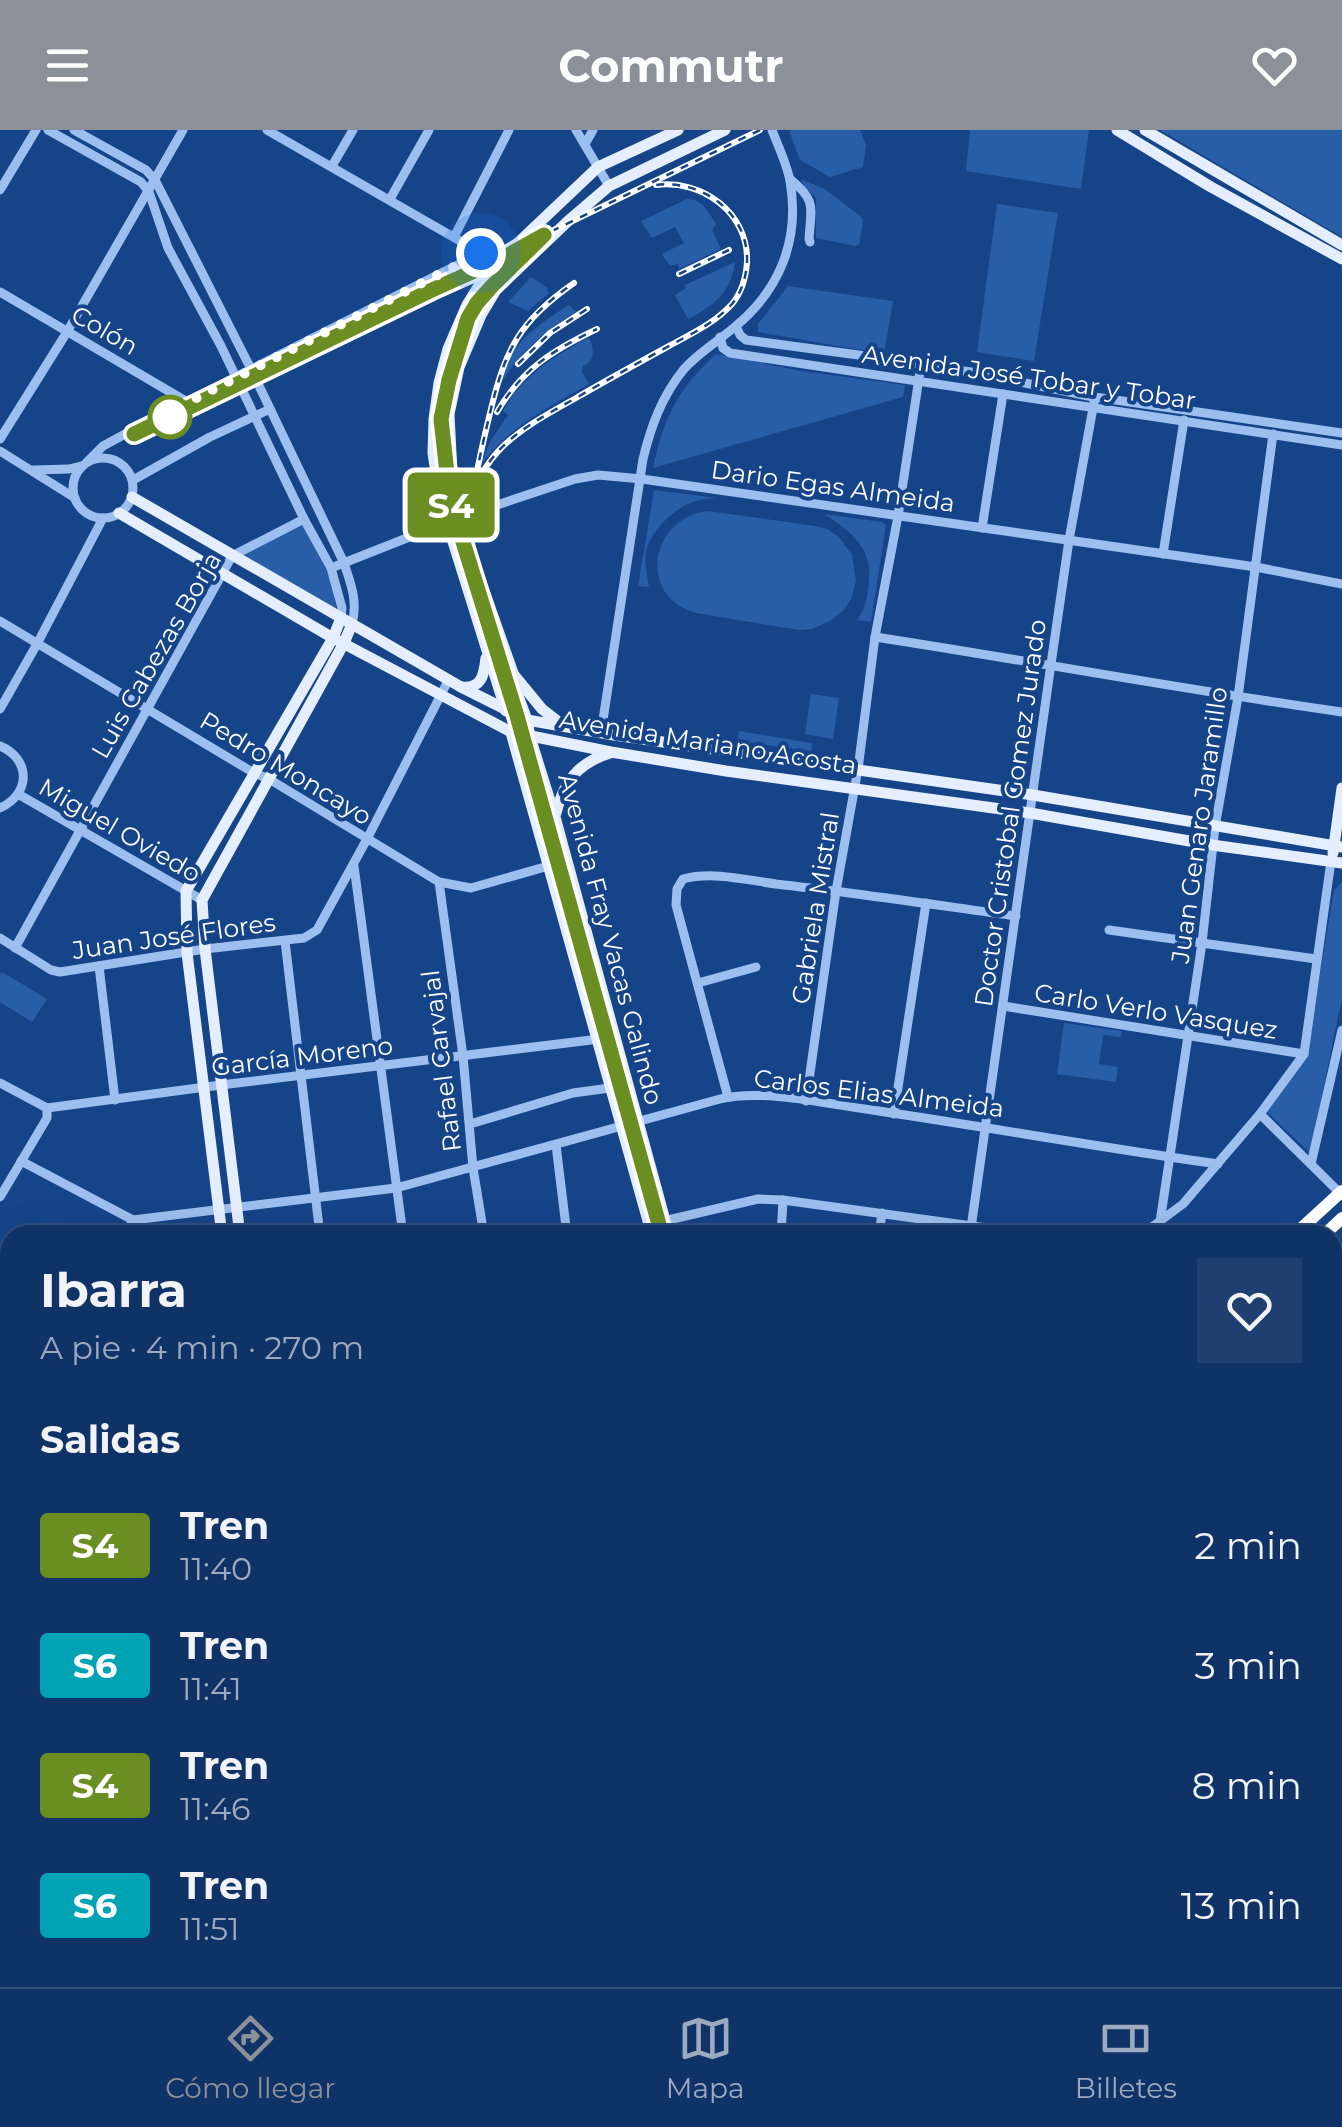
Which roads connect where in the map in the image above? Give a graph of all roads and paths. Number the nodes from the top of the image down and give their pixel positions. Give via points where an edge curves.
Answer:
1 (36, 130) edge
2 (48, 130) edge
3 (74, 130) edge
4 (183, 130) edge
5 (353, 130) edge
6 (429, 130) edge
7 (494, 130) edge
8 (576, 130) edge
9 (593, 130) edge
10 (678, 130) edge
11 (726, 130) edge
12 (772, 130) edge
13 (1144, 130) edge
14 (272, 131) edge
15 (1124, 132) edge
16 (507, 133) edge
17 (585, 144) junction
18 (332, 166) junction
19 (598, 167) junction
20 (1219, 172) junction
21 (790, 178) junction
22 (155, 180) junction
23 (610, 186) junction
24 (1211, 187) junction
25 (0, 190) edge
26 (148, 192) junction
27 (390, 200) junction
28 (1306, 231) junction
29 (454, 237) junction
30 (810, 242) dead end
31 (1342, 245) edge
32 (481, 253) junction
33 (501, 259) junction
34 (1342, 259) edge
35 (522, 264) junction
36 (0, 292) edge
37 (736, 326) junction
38 (67, 332) junction
39 (720, 336) junction
40 (921, 365) junction
41 (251, 369) junction
42 (236, 376) junction
43 (918, 381) junction
44 (1003, 394) junction
45 (1094, 396) junction
46 (189, 402) junction
47 (1093, 408) junction
48 (270, 409) junction
49 (255, 416) junction
50 (1184, 420) junction
51 (1273, 434) junction
52 (1342, 434) edge
53 (0, 439) edge
54 (1342, 445) edge
55 (0, 451) edge
56 (86, 464) junction
57 (34, 470) junction
58 (642, 479) junction
59 (132, 480) junction
60 (75, 498) junction
61 (132, 498) junction
62 (119, 513) junction
63 (898, 516) junction
64 (461, 517) junction
65 (103, 518) junction
66 (304, 519) junction
67 (448, 522) junction
68 (982, 528) junction
69 (1069, 540) junction
70 (1164, 554) junction
71 (232, 556) junction
72 (344, 563) junction
73 (331, 568) junction
74 (1256, 568) junction
75 (223, 573) junction
76 (1342, 584) edge
77 (0, 621) edge
78 (346, 621) junction
79 (875, 637) junction
80 (338, 641) junction
81 (38, 644) junction
82 (487, 648) junction
83 (1051, 664) junction
84 (512, 673) junction
85 (449, 680) junction
86 (461, 687) junction
87 (441, 694) junction
88 (1238, 697) junction
89 (0, 709) edge
90 (147, 709) junction
91 (505, 709) junction
92 (1342, 712) edge
93 (527, 720) junction
94 (563, 726) junction
95 (511, 732) junction
96 (601, 733) junction
97 (530, 737) junction
98 (0, 746) edge
99 (612, 752) junction
100 (858, 769) junction
101 (254, 772) junction
102 (269, 778) junction
103 (855, 788) junction
104 (1342, 788) edge
105 (18, 794) junction
106 (1032, 795) junction
107 (0, 808) edge
108 (1030, 813) junction
109 (555, 817) junction
110 (1340, 818) edge
111 (1215, 827) junction
112 (80, 830) junction
113 (367, 840) junction
114 (1212, 845) junction
115 (1338, 847) edge
116 (566, 861) junction
117 (1337, 862) edge
118 (354, 864) junction
119 (549, 866) junction
120 (1342, 881) edge
121 (439, 882) junction
122 (836, 890) junction
123 (186, 891) junction
124 (1327, 892) junction
125 (202, 900) junction
126 (926, 903) junction
127 (1016, 916) junction
128 (1109, 930) dead end
129 (0, 938) edge
130 (285, 941) junction
131 (1202, 943) junction
132 (15, 948) junction
133 (205, 949) junction
134 (187, 954) junction
135 (1316, 959) junction
136 (99, 966) junction
137 (756, 967) dead end
138 (698, 984) junction
139 (1002, 1006) junction
140 (1342, 1030) edge
141 (1188, 1037) junction
142 (616, 1038) junction
143 (597, 1040) junction
144 (1304, 1054) junction
145 (462, 1056) junction
146 (1339, 1059) edge
147 (380, 1067) junction
148 (301, 1076) junction
149 (0, 1082) edge
150 (221, 1084) junction
151 (204, 1088) junction
152 (610, 1088) junction
153 (728, 1098) junction
154 (115, 1100) junction
155 (806, 1101) junction
156 (47, 1108) junction
157 (894, 1114) junction
158 (1260, 1114) junction
159 (638, 1122) junction
160 (470, 1124) junction
161 (984, 1126) junction
162 (621, 1127) junction
163 (556, 1145) junction
164 (1170, 1157) junction
165 (21, 1161) junction
166 (1218, 1164) junction
167 (1311, 1164) junction
168 (473, 1168) junction
169 (396, 1188) junction
170 (1341, 1193) edge
171 (0, 1197) edge
172 (316, 1198) junction
173 (783, 1200) junction
174 (236, 1207) junction
175 (218, 1208) junction
176 (882, 1213) junction
177 (133, 1220) junction
178 (664, 1221) junction
179 (1160, 1222) junction
180 (130, 1225) edge
181 (221, 1225) edge
182 (239, 1225) edge
183 (319, 1225) edge
184 (402, 1225) edge
185 (482, 1225) edge
186 (566, 1225) edge
187 (649, 1225) edge
188 (665, 1225) edge
189 (782, 1225) edge
190 (880, 1225) edge
191 (945, 1225) edge
192 (972, 1225) edge
193 (1156, 1225) edge
194 (1305, 1225) edge

1 - 25 street
2 - 26 street
3 - 22 street
4 - 22 street
5 - 18 street
6 - 27 street
7 - 16 street
8 - 17 street
9 - 17 street
10 - 19 main road, Avenida Fray Vacas Galindo
11 - 23 main road, Avenida Fray Vacas Galindo
12 - 21 street
13 - 20 main road
14 - 18 street
15 - 24 main road
16 - 29 street
17 - 19 street
18 - 27 street
19 - 23 street
19 - 33 main road, Avenida Fray Vacas Galindo
20 - 24 main road
20 - 28 main road
21 - 30 street via 809,196
21 - 37 street via 791,224 782,269
22 - 26 street
22 - 41 street
23 - 35 main road, Avenida Fray Vacas Galindo
24 - 28 main road
26 - 38 street
26 - 42 street via 168,248
27 - 29 street
28 - 31 main road
28 - 34 main road
29 - 32 street
32 - 33 street
32 - 41 street
33 - 35 street
33 - 67 main road, Avenida Fray Vacas Galindo via 457,324 440,383 433,453
35 - 64 main road, Avenida Fray Vacas Galindo via 496,290 459,366 449,414
36 - 38 street, Colón
37 - 39 street
37 - 40 street, Avenida José Tobar y Tobar via 746,340
38 - 46 street, Colón
38 - 53 street
39 - 43 street, Avenida José Tobar y Tobar via 730,353
39 - 58 street via 687,366 662,403
40 - 43 street, Gabriela Mistral
40 - 45 street, Avenida José Tobar y Tobar
41 - 42 street
41 - 48 street
42 - 46 street
42 - 49 street
43 - 44 street, Avenida José Tobar y Tobar
43 - 63 street, Gabriela Mistral
44 - 47 street, Avenida José Tobar y Tobar
44 - 68 street
45 - 47 street, Doctor Cristobal Gomez Jurado
45 - 52 street, Avenida José Tobar y Tobar
46 - 56 street via 103,446
47 - 50 street, Avenida José Tobar y Tobar
47 - 69 street, Doctor Cristobal Gomez Jurado
48 - 49 street
48 - 72 street
49 - 59 street
49 - 66 street
50 - 51 street, Avenida José Tobar y Tobar
50 - 70 street
51 - 54 street, Avenida José Tobar y Tobar
51 - 74 street, Juan Genaro Jaramillo
55 - 57 street
56 - 57 street
56 - 59 street via 114,460
56 - 60 street via 74,480
57 - 60 street
58 - 63 street, Dario Egas Almeida
58 - 64 street, Dario Egas Almeida via 575,479
58 - 96 street
59 - 61 street
60 - 65 street
61 - 62 street
61 - 71 main road, Avenida Mariano Acosta
62 - 65 street
62 - 75 main road, Avenida Mariano Acosta
63 - 68 street, Dario Egas Almeida
63 - 79 street, Gabriela Mistral
64 - 67 street, Dario Egas Almeida
64 - 84 main road, Avenida Fray Vacas Galindo
65 - 81 street
66 - 71 street, Luis Cabezas Borja
66 - 73 street
67 - 72 street, Dario Egas Almeida
67 - 82 main road, Avenida Fray Vacas Galindo
68 - 69 street, Dario Egas Almeida
69 - 70 street, Dario Egas Almeida
69 - 83 street, Doctor Cristobal Gomez Jurado
70 - 74 street, Dario Egas Almeida
71 - 75 street, Luis Cabezas Borja
71 - 78 main road, Avenida Mariano Acosta
72 - 73 street, Dario Egas Almeida
72 - 78 street via 355,612
73 - 78 street
74 - 76 street, Dario Egas Almeida
74 - 88 street, Juan Genaro Jaramillo
75 - 80 main road, Avenida Mariano Acosta
75 - 90 street, Luis Cabezas Borja
77 - 81 street, Pedro Moncayo
78 - 80 main road
78 - 85 main road, Avenida Mariano Acosta
79 - 83 street
79 - 100 street, Gabriela Mistral
80 - 87 main road, Avenida Mariano Acosta
80 - 101 main road
80 - 102 main road
81 - 89 street
81 - 90 street, Pedro Moncayo
82 - 86 main road via 484,676
82 - 91 main road, Avenida Fray Vacas Galindo
83 - 88 street
83 - 106 street, Doctor Cristobal Gomez Jurado
84 - 93 main road, Avenida Fray Vacas Galindo
84 - 94 main road
85 - 86 main road, Avenida Mariano Acosta
85 - 87 street, Juan José Flores
86 - 91 main road, Avenida Mariano Acosta
87 - 95 main road, Avenida Mariano Acosta
87 - 113 street, Juan José Flores
88 - 92 street
88 - 111 street, Juan Genaro Jaramillo
90 - 101 street, Pedro Moncayo
90 - 112 street, Luis Cabezas Borja
91 - 93 main road, Avenida Mariano Acosta
91 - 95 main road, Avenida Fray Vacas Galindo
93 - 94 main road, Avenida Mariano Acosta
93 - 97 main road, Avenida Fray Vacas Galindo
94 - 96 main road, Avenida Mariano Acosta
95 - 97 main road, Avenida Mariano Acosta
95 - 119 main road, Avenida Fray Vacas Galindo
96 - 100 main road, Avenida Mariano Acosta
97 - 99 main road, Avenida Mariano Acosta
97 - 109 main road, Avenida Fray Vacas Galindo
98 - 105 street via 22,768
99 - 103 main road, Avenida Mariano Acosta
99 - 109 main road via 571,777
100 - 103 street, Gabriela Mistral
100 - 106 main road, Avenida Mariano Acosta
101 - 102 street, Pedro Moncayo
101 - 123 main road
102 - 113 street, Pedro Moncayo
102 - 125 main road
103 - 108 main road, Avenida Mariano Acosta
103 - 122 street, Gabriela Mistral
104 - 110 main road
105 - 107 street
105 - 112 street, Miguel Oviedo
106 - 108 street, Doctor Cristobal Gomez Jurado
106 - 111 main road, Avenida Mariano Acosta
108 - 114 main road, Avenida Mariano Acosta
108 - 127 street, Doctor Cristobal Gomez Jurado
109 - 116 main road, Avenida Fray Vacas Galindo
110 - 115 main road
111 - 114 street, Juan Genaro Jaramillo
111 - 115 main road, Avenida Mariano Acosta
112 - 123 street, Miguel Oviedo
112 - 132 street, Luis Cabezas Borja
113 - 118 street, Juan José Flores
113 - 121 street, Pedro Moncayo
114 - 117 main road, Avenida Mariano Acosta
114 - 131 street, Juan Genaro Jaramillo
115 - 117 main road
116 - 119 street, Pedro Moncayo
116 - 142 main road, Avenida Fray Vacas Galindo
117 - 124 street
118 - 130 street, Juan José Flores via 317,930
118 - 147 street
119 - 121 street, Pedro Moncayo via 471,888
119 - 143 main road, Avenida Fray Vacas Galindo
120 - 124 street
121 - 145 street, Rafael Carvajal
122 - 126 street
122 - 138 street via 683,879 676,905
122 - 155 street, Gabriela Mistral
123 - 125 street, Miguel Oviedo
123 - 134 main road
124 - 135 street
125 - 133 main road
126 - 127 street
126 - 157 street
127 - 139 street, Doctor Cristobal Gomez Jurado
128 - 131 street
129 - 132 street, Juan José Flores
130 - 133 street, Juan José Flores
130 - 148 street
131 - 135 street
131 - 141 street, Juan Genaro Jaramillo
132 - 136 street, Juan José Flores via 56,971
133 - 134 street, Juan José Flores
133 - 150 main road
134 - 136 street, Juan José Flores
134 - 151 main road
135 - 144 street
136 - 154 street
137 - 138 street
138 - 153 street
139 - 141 street, Carlo Verlo Vasquez
139 - 161 street, Doctor Cristobal Gomez Jurado
140 - 146 street
141 - 144 street, Carlo Verlo Vasquez
141 - 164 street, Juan Genaro Jaramillo
142 - 143 street, García Moreno
142 - 159 main road, Avenida Fray Vacas Galindo
143 - 145 street, García Moreno
143 - 152 main road, Avenida Fray Vacas Galindo
144 - 158 street
145 - 147 street, García Moreno
145 - 160 street, Rafael Carvajal
146 - 167 street
147 - 148 street, García Moreno
147 - 169 street
148 - 150 street, García Moreno
148 - 172 street
149 - 156 street
150 - 151 street, García Moreno
150 - 174 main road
151 - 154 street, García Moreno
151 - 175 main road
152 - 160 street
152 - 162 main road, Avenida Fray Vacas Galindo
153 - 155 street, Carlos Elias Almeida
153 - 159 street, Carlos Elias Almeida
154 - 156 street, García Moreno
155 - 157 street, Carlos Elias Almeida
156 - 165 street
157 - 161 street, Carlos Elias Almeida
158 - 166 street
158 - 167 street
159 - 162 street, Carlos Elias Almeida
159 - 178 main road, Avenida Fray Vacas Galindo
160 - 168 street, Rafael Carvajal
161 - 164 street, Carlos Elias Almeida
161 - 192 street, Doctor Cristobal Gomez Jurado
162 - 163 street, Carlos Elias Almeida
162 - 187 main road, Avenida Fray Vacas Galindo
163 - 168 street, Carlos Elias Almeida
163 - 186 street
164 - 166 street, Carlos Elias Almeida
164 - 179 street, Juan Genaro Jaramillo
165 - 171 street
165 - 177 street
166 - 179 street
167 - 170 street
168 - 169 street, Carlos Elias Almeida
168 - 185 street, Rafael Carvajal
169 - 172 street, Carlos Elias Almeida
169 - 184 street
170 - 194 highway
172 - 174 street, Carlos Elias Almeida
172 - 183 street
173 - 176 street
173 - 178 street via 758,1198
173 - 189 street
174 - 175 street, Carlos Elias Almeida
174 - 182 main road
175 - 177 street, Carlos Elias Almeida
175 - 181 main road
176 - 190 street
176 - 191 street
177 - 180 street
178 - 188 main road, Avenida Fray Vacas Galindo
179 - 193 street

